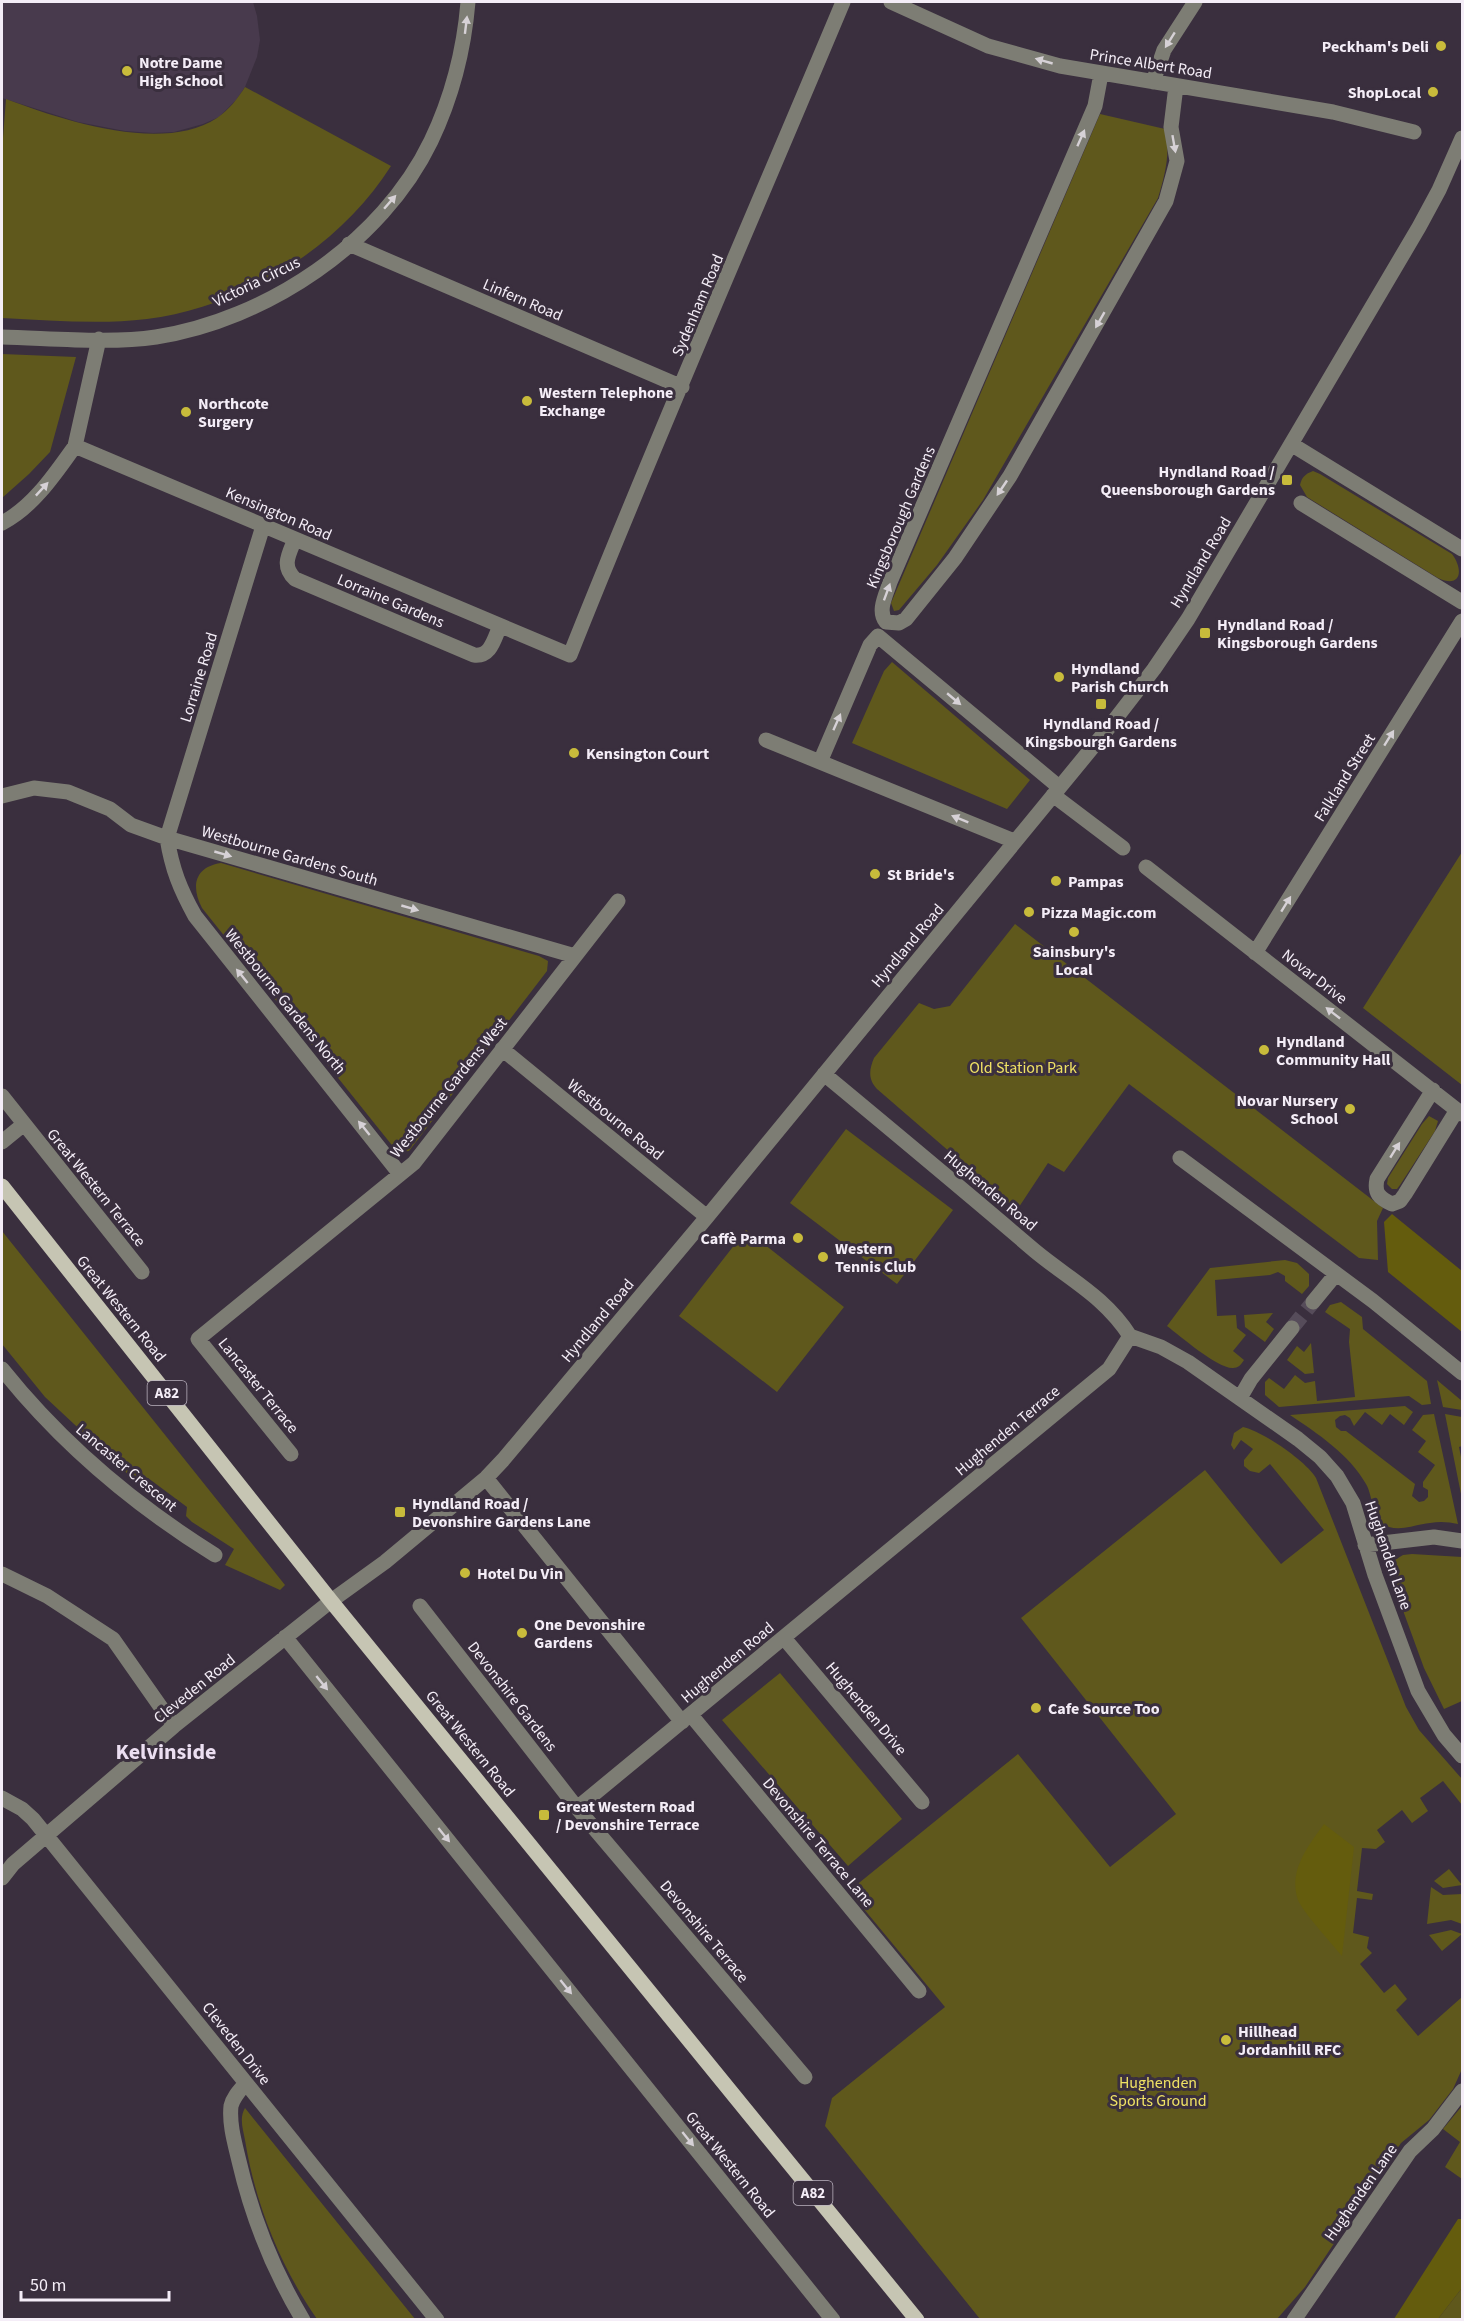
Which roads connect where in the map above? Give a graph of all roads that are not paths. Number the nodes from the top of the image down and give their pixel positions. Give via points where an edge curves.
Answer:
1 (468, 2) edge
2 (843, 2) edge
3 (891, 2) edge
4 (1195, 2) edge
5 (1101, 74) junction
6 (1152, 82) junction
7 (1176, 86) junction
8 (1414, 132) dead end
9 (1462, 138) edge
10 (350, 244) junction
11 (2, 337) edge
12 (99, 339) junction
13 (682, 387) junction
14 (1291, 444) junction
15 (75, 446) junction
16 (1301, 503) dead end
17 (2, 523) edge
18 (263, 526) junction
19 (295, 539) junction
20 (1462, 549) edge
21 (1462, 602) edge
22 (1462, 621) edge
23 (500, 626) junction
24 (570, 655) joint
25 (766, 740) dead end
26 (820, 762) junction
27 (1056, 791) junction
28 (2, 796) edge
29 (167, 838) junction
30 (1014, 841) junction
31 (1123, 848) dead end
32 (1146, 867) dead end
33 (618, 901) dead end
34 (1255, 953) junction
35 (575, 956) junction
36 (502, 1049) junction
37 (824, 1074) junction
38 (1433, 1090) junction
39 (2, 1096) edge
40 (1460, 1112) edge
41 (24, 1124) junction
42 (2, 1142) edge
43 (1180, 1158) dead end
44 (400, 1174) junction
45 (2, 1186) edge
46 (706, 1217) junction
47 (142, 1272) dead end
48 (1336, 1274) junction
49 (1312, 1302) tunnel mouth
50 (1292, 1328) tunnel mouth
51 (1130, 1336) junction
52 (198, 1339) joint
53 (2, 1369) edge
54 (1462, 1373) edge
55 (1240, 1398) junction
56 (291, 1454) dead end
57 (486, 1478) junction
58 (1462, 1541) edge
59 (899, 1543) joint
60 (1365, 1545) junction
61 (215, 1555) dead end
62 (2, 1574) edge
63 (331, 1601) junction
64 (420, 1606) dead end
65 (285, 1637) junction
66 (784, 1638) junction
67 (686, 1719) junction
68 (174, 1726) junction
69 (1462, 1755) edge
70 (2, 1798) edge
71 (922, 1802) dead end
72 (578, 1808) junction
73 (47, 1837) junction
74 (2, 1878) edge
75 (919, 1991) dead end
76 (805, 2077) dead end
77 (246, 2083) junction
78 (1462, 2091) edge
79 (303, 2319) edge
80 (437, 2319) edge
81 (833, 2319) edge
82 (917, 2319) edge
83 (1294, 2319) edge

10 -> 1 street, Victoria Circus via 398,192 430,143 460,59
2 - 13 street, Sydenham Road
5 -> 3 street, Prince Albert Road via 988,46
4 -> 6 street via 1164,50
5 - 6 street, Prince Albert Road
7 -> 5 street, Kingsborough Gardens via 1171,127 1177,161 1166,201 1144,242 1010,476 967,540 906,619 886,622 882,611 890,582 1095,106
6 - 7 street, Prince Albert Road
7 - 8 street, Prince Albert Road via 1333,112
9 - 14 street, Hyndland Road via 1424,217
10 - 12 street, Victoria Circus via 298,284 223,319 155,338
10 - 13 street, Linfern Road
11 - 12 street, Victoria Circus
12 - 15 street
13 - 24 street, Sydenham Road via 631,501
14 - 20 street
14 - 27 street, Hyndland Road via 1188,619 1154,669
17 -> 15 street via 41,490
15 - 18 street, Kensington Road
16 - 21 street
18 - 19 street, Kensington Road
18 - 29 street, Lorraine Road
19 - 23 street, Kensington Road
19 - 23 street, Lorraine Gardens via 286,563 295,579 463,651 477,656 485,654
34 -> 22 street, Falkland Street
23 - 24 street, Kensington Road
25 - 26 street
26 -> 27 street via 870,645 878,636
30 -> 26 street
27 - 30 street, Hyndland Road
27 - 31 street
28 - 29 street, Westbourne Gardens South via 34,788 68,792 110,809 131,825
29 -> 35 street, Westbourne Gardens South
44 -> 29 street, Westbourne Gardens North via 195,916 176,878
30 - 37 street, Hyndland Road
32 - 34 street, Novar Drive
33 - 35 street, Westbourne Gardens West
38 -> 34 street, Novar Drive
35 - 36 street, Westbourne Gardens West
36 - 44 street, Westbourne Gardens West via 414,1163
36 - 46 street, Westbourne Road
37 - 46 street, Hyndland Road
37 - 51 street, Hughenden Road via 1050,1263 1101,1300
38 - 40 street, Novar Drive
40 -> 38 street via 1400,1201 1392,1204 1384,1200 1378,1195 1377,1179
39 - 41 street, Great Western Terrace
41 - 42 street, Great Western Terrace
41 - 47 street, Great Western Terrace
43 - 48 street
44 - 52 street, Westbourne Gardens West
45 - 63 main road, Great Western Road / A82
46 - 57 street, Hyndland Road
48 - 49 street
48 - 54 street
50 - 55 street
51 - 55 street, Hughenden Lane via 1161,1347
51 - 59 street, Hughenden Terrace via 1109,1369
52 - 56 street, Lancaster Terrace
53 - 61 street, Lancaster Crescent via 27,1401 97,1471 173,1529
55 - 60 street, Hughenden Lane via 1306,1445 1337,1476 1353,1503
57 - 63 street, Hyndland Road via 385,1562
57 - 67 street, Devonshire Terrace Lane
58 - 60 street via 1434,1537
59 - 66 street, Hughenden Road
60 - 69 street, Hughenden Lane via 1418,1691 1444,1735
62 - 68 street via 47,1596 113,1639
63 - 65 street, Cleveden Road
63 - 82 main road, Great Western Road / A82
64 - 72 street, Devonshire Gardens
65 - 68 street, Cleveden Road
65 -> 81 street, Great Western Road
66 - 67 street, Hughenden Road
66 - 71 street, Hughenden Drive
67 - 72 street, Hughenden Road
67 - 75 street, Devonshire Terrace Lane
68 - 73 street, Cleveden Road
70 - 73 street, Cleveden Drive via 22,1809
72 - 76 street, Devonshire Terrace
73 - 74 street, Cleveden Road
73 - 77 street, Cleveden Drive
77 - 79 street via 231,2104 245,2184 269,2254
77 - 80 street, Cleveden Drive
78 - 83 street, Hughenden Lane via 1410,2151

